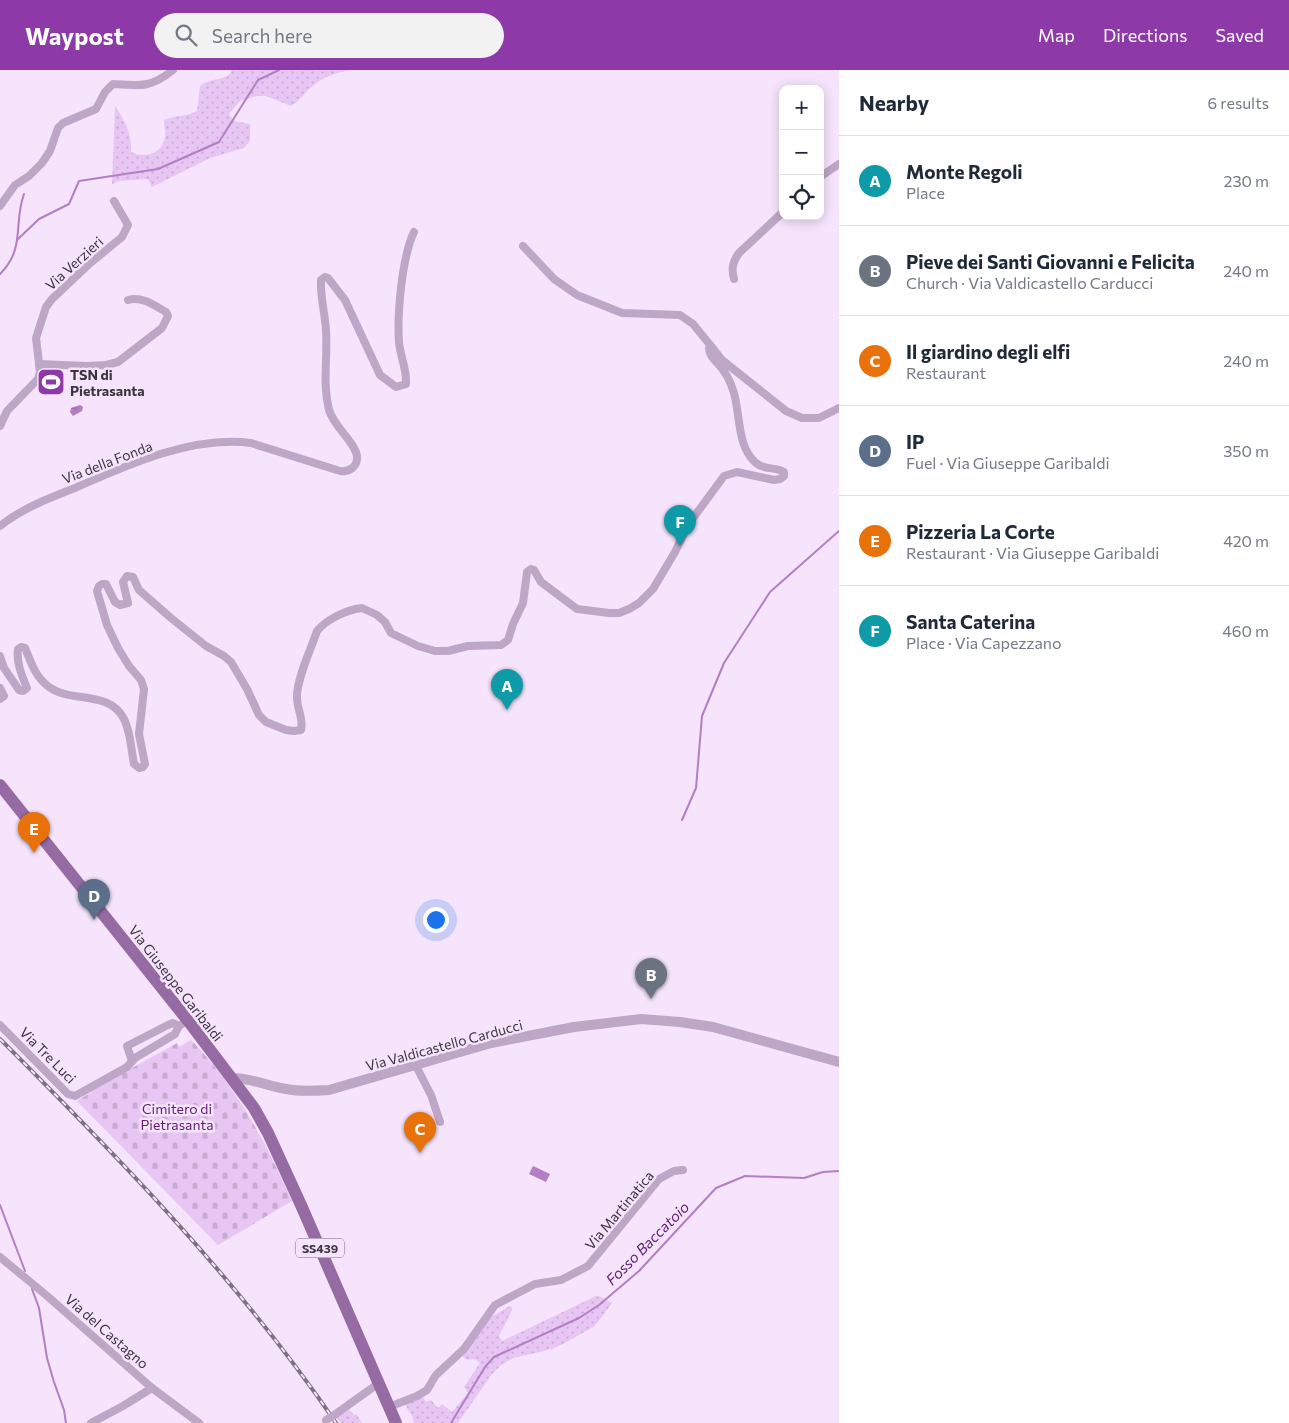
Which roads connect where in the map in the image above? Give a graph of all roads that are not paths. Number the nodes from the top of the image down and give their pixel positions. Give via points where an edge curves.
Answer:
1 (173, 70) edge
2 (839, 164) edge
3 (823, 175) edge
4 (114, 200) dead end
5 (0, 206) edge
6 (779, 216) edge
7 (414, 232) dead end
8 (523, 246) dead end
9 (734, 279) dead end
10 (128, 300) dead end
11 (712, 346) junction
12 (40, 364) junction
13 (839, 408) edge
14 (0, 426) edge
15 (0, 526) edge
16 (0, 656) edge
17 (0, 688) edge
18 (0, 699) edge
19 (1, 790) edge
20 (184, 1024) junction
21 (0, 1025) edge
22 (132, 1061) junction
23 (839, 1062) edge
24 (416, 1066) junction
25 (232, 1078) junction
26 (440, 1122) dead end
27 (683, 1170) dead end
28 (0, 1257) edge
29 (379, 1382) junction
30 (152, 1388) junction
31 (389, 1406) junction
32 (324, 1422) edge
33 (90, 1423) edge
34 (199, 1423) edge
35 (396, 1423) edge

1 - 5 street via 143,86 113,84 96,108 63,123 42,163 15,185
2 - 3 street
4 - 12 street, Via Verzieri via 128,225 122,237 46,307 36,338
6 - 9 street via 734,260
7 - 15 street, Via della Fonda via 405,266 400,310 399,343 406,384 396,386 380,375 345,300 328,278 321,280 327,348 324,375 327,397 334,422 356,453 357,462 352,469 340,471 244,442 191,447 131,464 43,501
8 - 11 street via 554,279 577,295 622,313 680,315 693,324
10 - 12 street via 146,300 168,314 162,328 126,358 106,365
11 - 13 street via 722,360 786,411 802,418 819,418
11 - 16 street via 709,351 723,369 733,391 742,437 749,453 765,469 781,470 784,476 774,480 737,472 724,476 688,525 653,588 629,609 609,613 577,609 551,591 531,569 527,572 523,603 505,643 435,651 391,633 377,615 362,608 356,609 330,620 317,631 297,694 303,725 301,730 294,731 266,722 230,662 170,618 139,590 133,578 127,576 123,582 128,602 124,605 115,602 106,584 102,584 98,591 107,625 144,689 139,734 145,764 139,768 134,764 124,719 113,707 48,687 32,667 25,648 21,647 18,659 27,688 19,690
12 - 14 street via 38,379 7,411
17 - 18 street via 4,696
19 - 20 main road, Via Giuseppe Garibaldi / SS439
20 - 22 street, Via Tre Luci via 176,1034
20 - 22 street via 173,1023 127,1046
20 - 25 main road, Via Giuseppe Garibaldi / SS439
21 - 22 street, Via Tre Luci via 68,1094 79,1094
23 - 24 street, Via Valdicastello Carducci via 713,1027 641,1019 530,1035
24 - 25 street, Via Valdicastello Carducci via 344,1087 316,1091 287,1090
24 - 26 street
25 - 29 main road, SS439 via 268,1133
27 - 31 street, Via Martinatica via 674,1170 659,1179 588,1266 561,1280 535,1284 495,1305 464,1349 436,1375 427,1390
28 - 30 street, Via del Castagno
29 - 31 main road, SS439
29 - 32 street, bridge
30 - 33 street
30 - 34 street, Via del Castagno
31 - 35 main road, SS439

